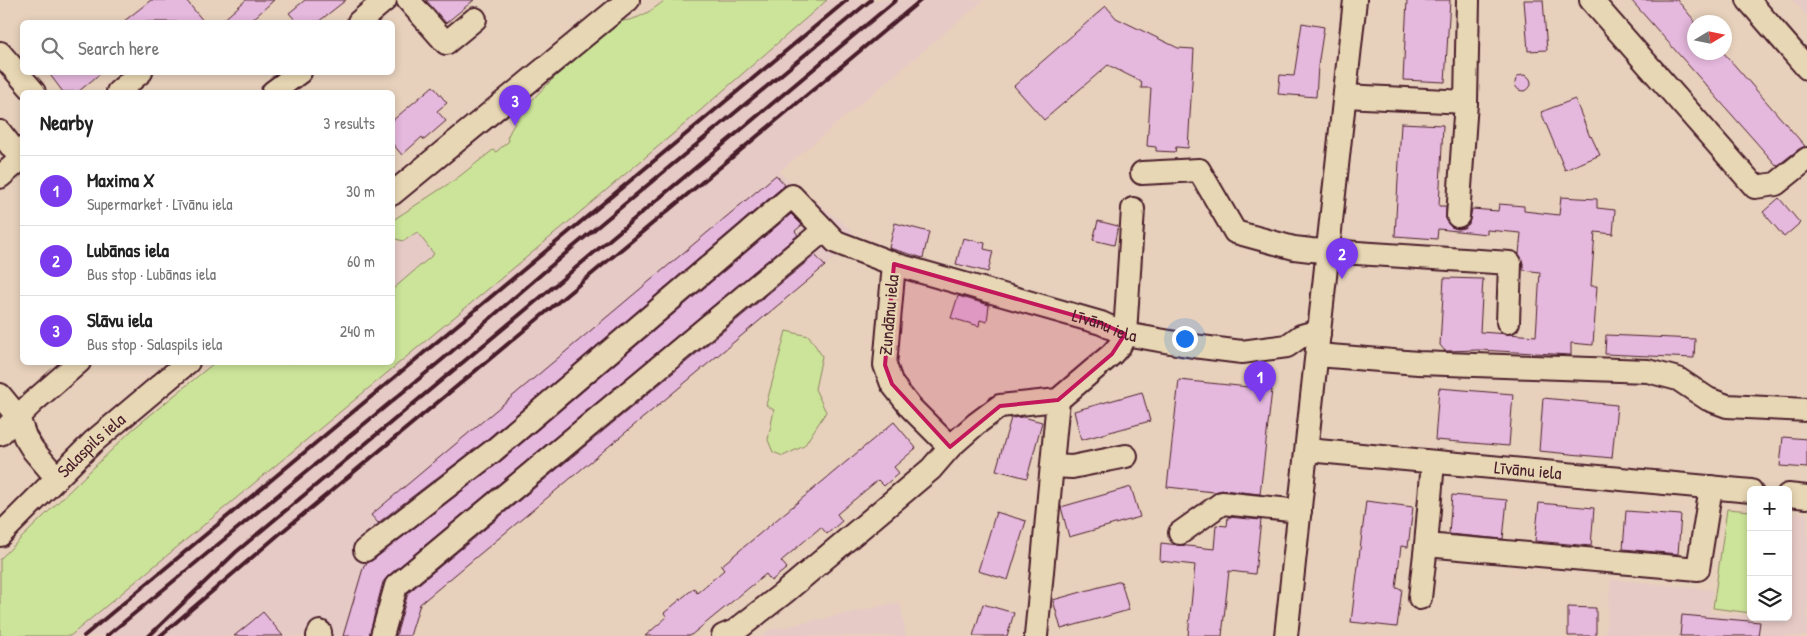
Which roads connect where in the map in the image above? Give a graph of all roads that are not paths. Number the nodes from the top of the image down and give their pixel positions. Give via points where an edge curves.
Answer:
1 (385, 0) edge
2 (408, 0) edge
3 (628, 0) edge
4 (1355, 0) edge
5 (1468, 0) edge
6 (1591, 0) edge
7 (1748, 0) edge
8 (475, 19) dead end
9 (361, 20) edge
10 (0, 53) edge
11 (1807, 68) edge
12 (138, 75) edge
13 (296, 75) edge
14 (32, 90) edge
15 (120, 90) edge
16 (276, 90) edge
17 (1345, 96) junction
18 (1466, 102) junction
19 (0, 132) edge
20 (20, 157) edge
21 (1807, 159) edge
22 (20, 161) edge
23 (1142, 173) dead end
24 (0, 176) edge
25 (396, 183) edge
26 (1133, 209) dead end
27 (1458, 216) dead end
28 (824, 230) junction
29 (1328, 251) junction
30 (894, 264) junction
31 (1508, 322) dead end
32 (1125, 334) junction
33 (1318, 344) junction
34 (76, 365) edge
35 (184, 365) edge
36 (0, 395) edge
37 (1058, 400) junction
38 (1807, 410) edge
39 (18, 417) junction
40 (0, 434) edge
41 (950, 447) junction
42 (1307, 450) junction
43 (1126, 456) dead end
44 (1433, 462) junction
45 (1053, 466) junction
46 (56, 477) junction
47 (1711, 487) junction
48 (1747, 491) edge
49 (1792, 495) edge
50 (1807, 497) edge
51 (1300, 510) junction
52 (1180, 533) dead end
53 (0, 535) edge
54 (1426, 545) junction
55 (365, 550) dead end
56 (1420, 598) dead end
57 (382, 636) edge
58 (722, 636) edge
59 (1036, 636) edge
60 (1286, 636) edge

1 - 9 street
2 - 8 street via 446,42
3 - 25 street
4 - 17 street
5 - 18 street
6 - 21 street via 1755,187 1776,184
7 - 11 street
10 - 14 street
12 - 15 street
13 - 16 street
17 - 18 street
17 - 29 street
18 - 27 street
19 - 20 street
22 - 24 street
23 - 29 street via 1199,170 1234,232 1294,248
26 - 32 street
28 - 30 street, Līvānu iela via 836,242
28 - 55 street, Līvānu iela via 792,196 493,451
28 - 57 street via 396,586
29 - 31 street via 1510,263
29 - 33 street
30 - 32 street, Līvānu iela via 1101,323
30 - 41 street, Zundānu iela via 885,365 892,384 911,408
32 - 33 street, Līvānu iela via 1242,352 1287,346 1308,334
32 - 37 street via 1112,354
33 - 38 street, Līvānu iela via 1418,363 1648,371 1678,380 1708,399 1727,406
33 - 42 street
34 - 39 street
35 - 46 street, Salaspils iela
36 - 39 street
37 - 41 street via 1000,406
37 - 45 street
39 - 40 street
39 - 46 street via 33,450
41 - 58 street via 931,468 785,592 734,631
42 - 44 street, Līvānu iela
42 - 51 street
43 - 45 street via 1072,467
44 - 47 street, Līvānu iela
44 - 54 street
45 - 59 street
46 - 53 street, Salaspils iela
47 - 48 street, Līvānu iela
47 - 54 street via 1698,569
49 - 50 street
51 - 52 street via 1222,503
51 - 60 street
54 - 56 street

